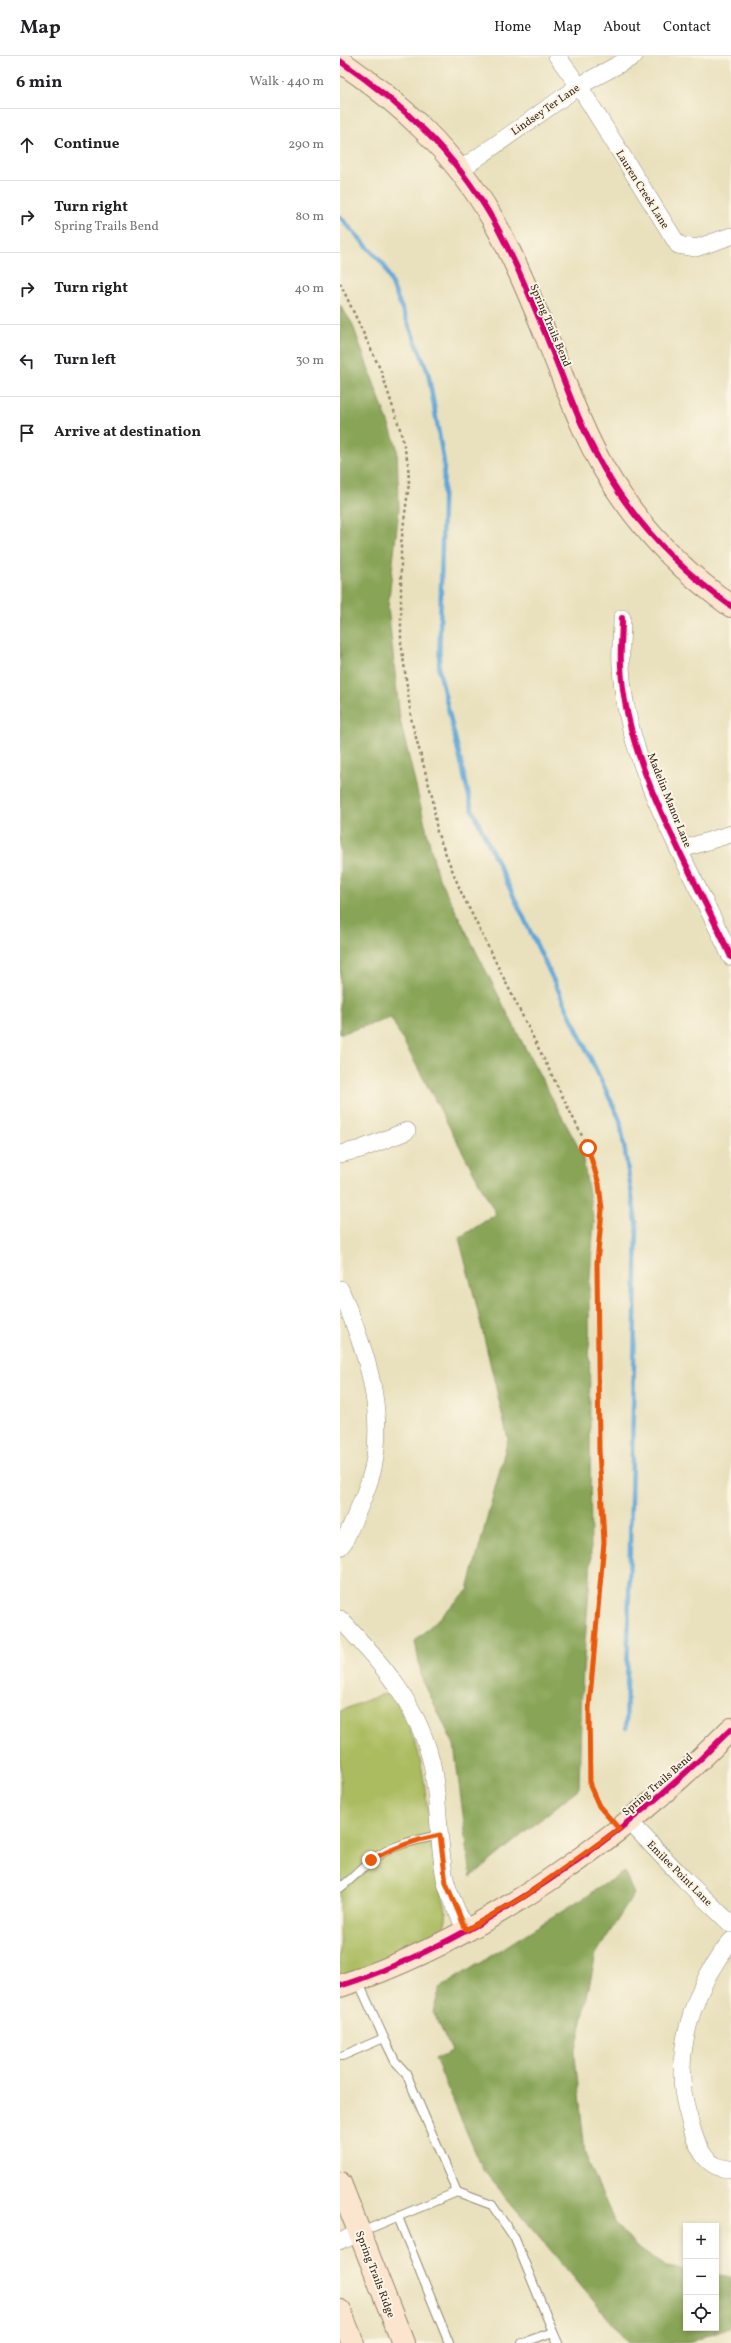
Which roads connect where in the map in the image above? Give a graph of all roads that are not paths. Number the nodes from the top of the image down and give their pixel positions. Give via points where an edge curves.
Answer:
1 (557, 56) edge
2 (634, 56) edge
3 (340, 61) edge
4 (579, 86) junction
5 (460, 170) junction
6 (731, 236) edge
7 (731, 606) edge
8 (622, 618) dead end
9 (731, 834) edge
10 (679, 850) junction
11 (731, 957) edge
12 (406, 1131) dead end
13 (340, 1154) edge
14 (340, 1289) edge
15 (340, 1547) edge
16 (340, 1619) edge
17 (731, 1729) edge
18 (624, 1826) junction
19 (440, 1835) junction
20 (340, 1888) edge
21 (731, 1924) edge
22 (466, 1930) junction
23 (731, 1941) edge
24 (349, 1983) edge
25 (384, 2038) junction
26 (342, 2056) dead end
27 (731, 2169) edge
28 (340, 2183) edge
29 (457, 2192) junction
30 (398, 2217) junction
31 (360, 2232) junction
32 (340, 2242) edge
33 (340, 2311) edge
34 (553, 2332) junction
35 (352, 2343) edge
36 (403, 2343) edge
37 (449, 2343) edge
38 (522, 2343) edge
39 (558, 2343) edge

1 - 4 street, Lauren Creek Lane
2 - 4 street, Lindsey Ter Lane
3 - 5 street, Spring Trails Bend via 420,123
4 - 5 street, Lindsey Ter Lane
4 - 6 street, Lauren Creek Lane via 678,245 696,248
5 - 7 street, Spring Trails Bend via 491,218 518,270 576,411 604,469 644,529 700,584
8 - 10 street, Madelin Manor Lane via 620,667 628,715 646,776
9 - 10 street
10 - 11 street, Madelin Manor Lane
12 - 13 street
14 - 15 street via 372,1380 377,1433 373,1468
16 - 19 street via 373,1654 401,1690 421,1728 431,1760
17 - 18 street, Spring Trails Bend via 698,1762
18 - 21 street, Emilee Point Lane
18 - 22 street, Spring Trails Bend via 525,1896
19 - 20 lane via 412,1840 390,1849 371,1860
19 - 22 street via 446,1883
22 - 24 street, Spring Trails Bend via 402,1963
23 - 27 street via 706,1978 694,2006 686,2035 683,2060 683,2090 698,2148 704,2158 715,2165
24 - 25 lane
25 - 26 lane
25 - 29 lane via 395,2061 406,2073
28 - 31 street, Spring Trails Ridge
29 - 30 lane
29 - 34 lane via 492,2205 515,2239
30 - 31 lane
30 - 37 lane
31 - 32 street
31 - 36 street, Spring Trails Ridge
33 - 35 street
34 - 38 lane
34 - 39 lane

